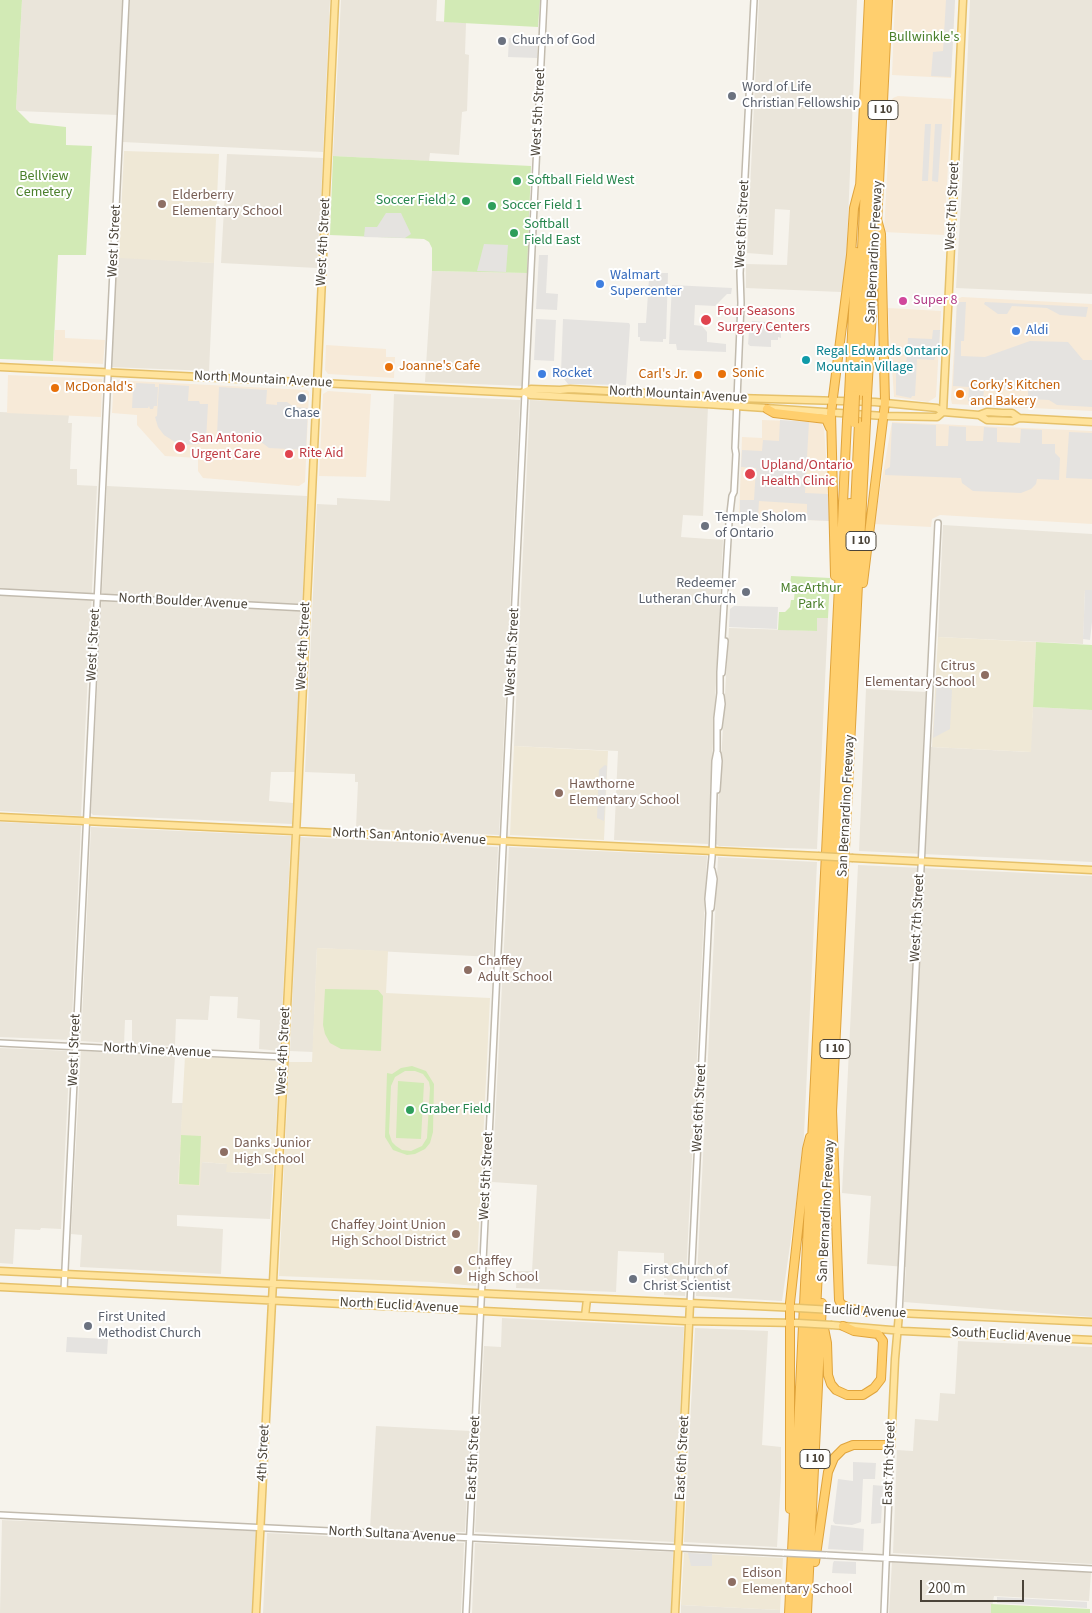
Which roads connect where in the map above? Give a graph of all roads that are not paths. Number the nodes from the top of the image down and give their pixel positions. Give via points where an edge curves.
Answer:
1 (126, 0) edge
2 (335, 0) edge
3 (544, 0) edge
4 (754, 0) edge
5 (869, 0) edge
6 (874, 0) edge
7 (881, 0) edge
8 (888, 0) edge
9 (963, 0) edge
10 (860, 185) junction
11 (877, 219) junction
12 (863, 249) junction
13 (869, 258) junction
14 (854, 282) junction
15 (873, 302) junction
16 (0, 367) edge
17 (108, 372) junction
18 (316, 383) junction
19 (526, 392) junction
20 (630, 392) junction
21 (858, 396) junction
22 (737, 398) junction
23 (625, 400) junction
24 (639, 400) junction
25 (832, 400) junction
26 (885, 403) junction
27 (737, 406) junction
28 (767, 409) junction
29 (943, 412) junction
30 (831, 413) junction
31 (884, 416) junction
32 (856, 422) junction
33 (1092, 422) edge
34 (831, 431) junction
35 (845, 479) junction
36 (938, 523) dead end
37 (860, 548) junction
38 (846, 574) junction
39 (852, 591) junction
40 (0, 592) edge
41 (96, 598) junction
42 (306, 608) junction
43 (837, 628) junction
44 (854, 659) junction
45 (0, 817) edge
46 (86, 821) junction
47 (295, 831) junction
48 (504, 841) junction
49 (712, 852) junction
50 (921, 861) junction
51 (1092, 870) edge
52 (0, 1043) edge
53 (75, 1047) junction
54 (284, 1057) junction
55 (832, 1110) junction
56 (814, 1123) junction
57 (0, 1271) edge
58 (65, 1274) junction
59 (273, 1284) junction
60 (0, 1287) edge
61 (64, 1290) junction
62 (272, 1292) joint
63 (482, 1294) junction
64 (586, 1299) junction
65 (272, 1300) junction
66 (690, 1304) junction
67 (481, 1307) junction
68 (794, 1308) junction
69 (866, 1312) junction
70 (822, 1314) junction
71 (899, 1314) junction
72 (586, 1316) junction
73 (932, 1316) joint
74 (690, 1321) junction
75 (794, 1322) junction
76 (1092, 1322) edge
77 (843, 1326) junction
78 (897, 1330) junction
79 (931, 1332) joint
80 (1092, 1340) edge
81 (891, 1445) junction
82 (0, 1515) edge
83 (260, 1528) junction
84 (470, 1538) junction
85 (793, 1548) junction
86 (678, 1549) junction
87 (887, 1558) junction
88 (1092, 1568) edge
89 (808, 1603) junction
90 (256, 1613) edge
91 (466, 1613) edge
92 (675, 1613) edge
93 (789, 1613) edge
94 (795, 1613) edge
95 (801, 1613) edge
96 (807, 1613) edge
97 (884, 1613) edge

1 - 17 street, West I Street
2 - 18 main road, West 4th Street
3 - 19 street, West 5th Street
4 - 22 street, West 6th Street
5 - 10 highway, San Bernardino Freeway / I 10
6 - 12 highway
7 - 13 highway
8 - 11 highway, San Bernardino Freeway / I 10
9 - 29 main road, West 7th Street
10 - 14 highway, San Bernardino Freeway / I 10
10 - 25 highway via 854,208
11 - 15 highway, San Bernardino Freeway / I 10
11 - 26 highway via 881,234
12 - 14 highway
12 - 21 highway
13 - 15 highway
13 - 21 highway
14 - 21 highway, San Bernardino Freeway / I 10
15 - 21 highway, San Bernardino Freeway / I 10
16 - 17 main road, North Mountain Avenue
17 - 18 main road, North Mountain Avenue
17 - 41 street, West I Street
18 - 19 main road, North Mountain Avenue
18 - 42 main road, West 4th Street
19 - 20 main road, North Mountain Avenue via 531,389
19 - 23 main road, North Mountain Avenue via 530,395
19 - 48 street, West 5th Street
20 - 22 main road, North Mountain Avenue
20 - 23 main road
20 - 24 main road
21 - 32 highway, San Bernardino Freeway / I 10, bridge
21 - 32 highway, San Bernardino Freeway / I 10, bridge
22 - 25 main road, North Mountain Avenue
22 - 27 street, West 6th Street
23 - 24 main road, North Mountain Avenue
24 - 27 main road, North Mountain Avenue
25 - 26 main road, North Mountain Avenue
25 - 30 highway
26 - 29 main road, North Mountain Avenue via 936,408
26 - 31 highway
27 - 28 main road, North Mountain Avenue
27 - 49 street, West 6th Street
28 - 30 main road, North Mountain Avenue
28 - 34 highway via 774,413 826,420
29 - 31 main road, North Mountain Avenue via 937,417
29 - 33 main road via 1012,413 1019,418
30 - 31 main road, North Mountain Avenue
30 - 34 highway
31 - 44 highway via 859,645
32 - 35 highway, San Bernardino Freeway / I 10
32 - 37 highway, San Bernardino Freeway / I 10
32 - 38 highway
32 - 39 highway
34 - 43 highway via 834,619
35 - 38 highway
35 - 43 highway, San Bernardino Freeway / I 10
36 - 50 street, West 7th Street
37 - 39 highway
37 - 44 highway, San Bernardino Freeway / I 10
38 - 94 highway
39 - 95 highway
40 - 41 street, North Boulder Avenue
41 - 42 street, North Boulder Avenue
41 - 46 street, West I Street
42 - 47 main road, West 4th Street
43 - 56 highway, San Bernardino Freeway / I 10
44 - 55 highway, San Bernardino Freeway / I 10
45 - 46 main road, North San Antonio Avenue
46 - 47 main road, North San Antonio Avenue
46 - 53 street, West I Street
47 - 48 main road, North San Antonio Avenue
47 - 54 main road, West 4th Street
48 - 49 main road, North San Antonio Avenue
48 - 63 street, West 5th Street
49 - 50 main road, North San Antonio Avenue, bridge
49 - 66 street, West 6th Street
50 - 51 main road, North San Antonio Avenue
50 - 71 street, West 7th Street
52 - 53 street, North Vine Avenue
53 - 54 street, North Vine Avenue
53 - 58 street, West I Street
54 - 59 main road, West 4th Street
55 - 69 highway via 840,1300 849,1308
55 - 70 highway, San Bernardino Freeway / I 10
56 - 68 highway via 806,1149
56 - 85 highway, San Bernardino Freeway / I 10
57 - 58 main road, North Euclid Avenue
58 - 59 main road, North Euclid Avenue
58 - 61 street, West I Street
59 - 62 main road, West 4th Street
59 - 63 main road, North Euclid Avenue
60 - 61 main road, North Euclid Avenue
61 - 65 main road, North Euclid Avenue
62 - 65 main road, 4th Street
63 - 64 main road, North Euclid Avenue
63 - 67 street, West 5th Street
64 - 66 main road, North Euclid Avenue
64 - 72 main road
65 - 67 main road, North Euclid Avenue
65 - 83 main road, 4th Street
66 - 68 main road, North Euclid Avenue
66 - 74 main road, East 6th Street
67 - 72 main road, North Euclid Avenue
67 - 84 street, East 5th Street
68 - 69 main road, Euclid Avenue, bridge
68 - 75 highway
69 - 71 main road, Euclid Avenue
70 - 77 highway via 831,1384 844,1394 863,1395 881,1379 883,1341 878,1334
70 - 89 highway, San Bernardino Freeway / I 10
71 - 73 main road, Euclid Avenue
71 - 78 main road, East 7th Street
72 - 74 main road, North Euclid Avenue
73 - 76 main road, South Euclid Avenue
74 - 75 main road, North Euclid Avenue
74 - 86 main road, East 6th Street
75 - 77 main road, Euclid Avenue, bridge
75 - 85 highway via 790,1526
77 - 78 main road, Euclid Avenue
78 - 79 main road, Euclid Avenue
78 - 81 main road, East 7th Street
79 - 80 main road, South Euclid Avenue
81 - 87 street, East 7th Street
81 - 89 highway via 853,1445 840,1451 832,1461
82 - 83 street, North Sultana Avenue
83 - 84 street, North Sultana Avenue
83 - 90 main road, 4th Street
84 - 86 street, North Sultana Avenue
84 - 91 street, East 5th Street
85 - 93 highway, San Bernardino Freeway / I 10
86 - 87 street, North Sultana Avenue, bridge
86 - 92 main road, East 6th Street
87 - 88 street, North Sultana Avenue
87 - 97 street, East 7th Street
89 - 96 highway, San Bernardino Freeway / I 10

